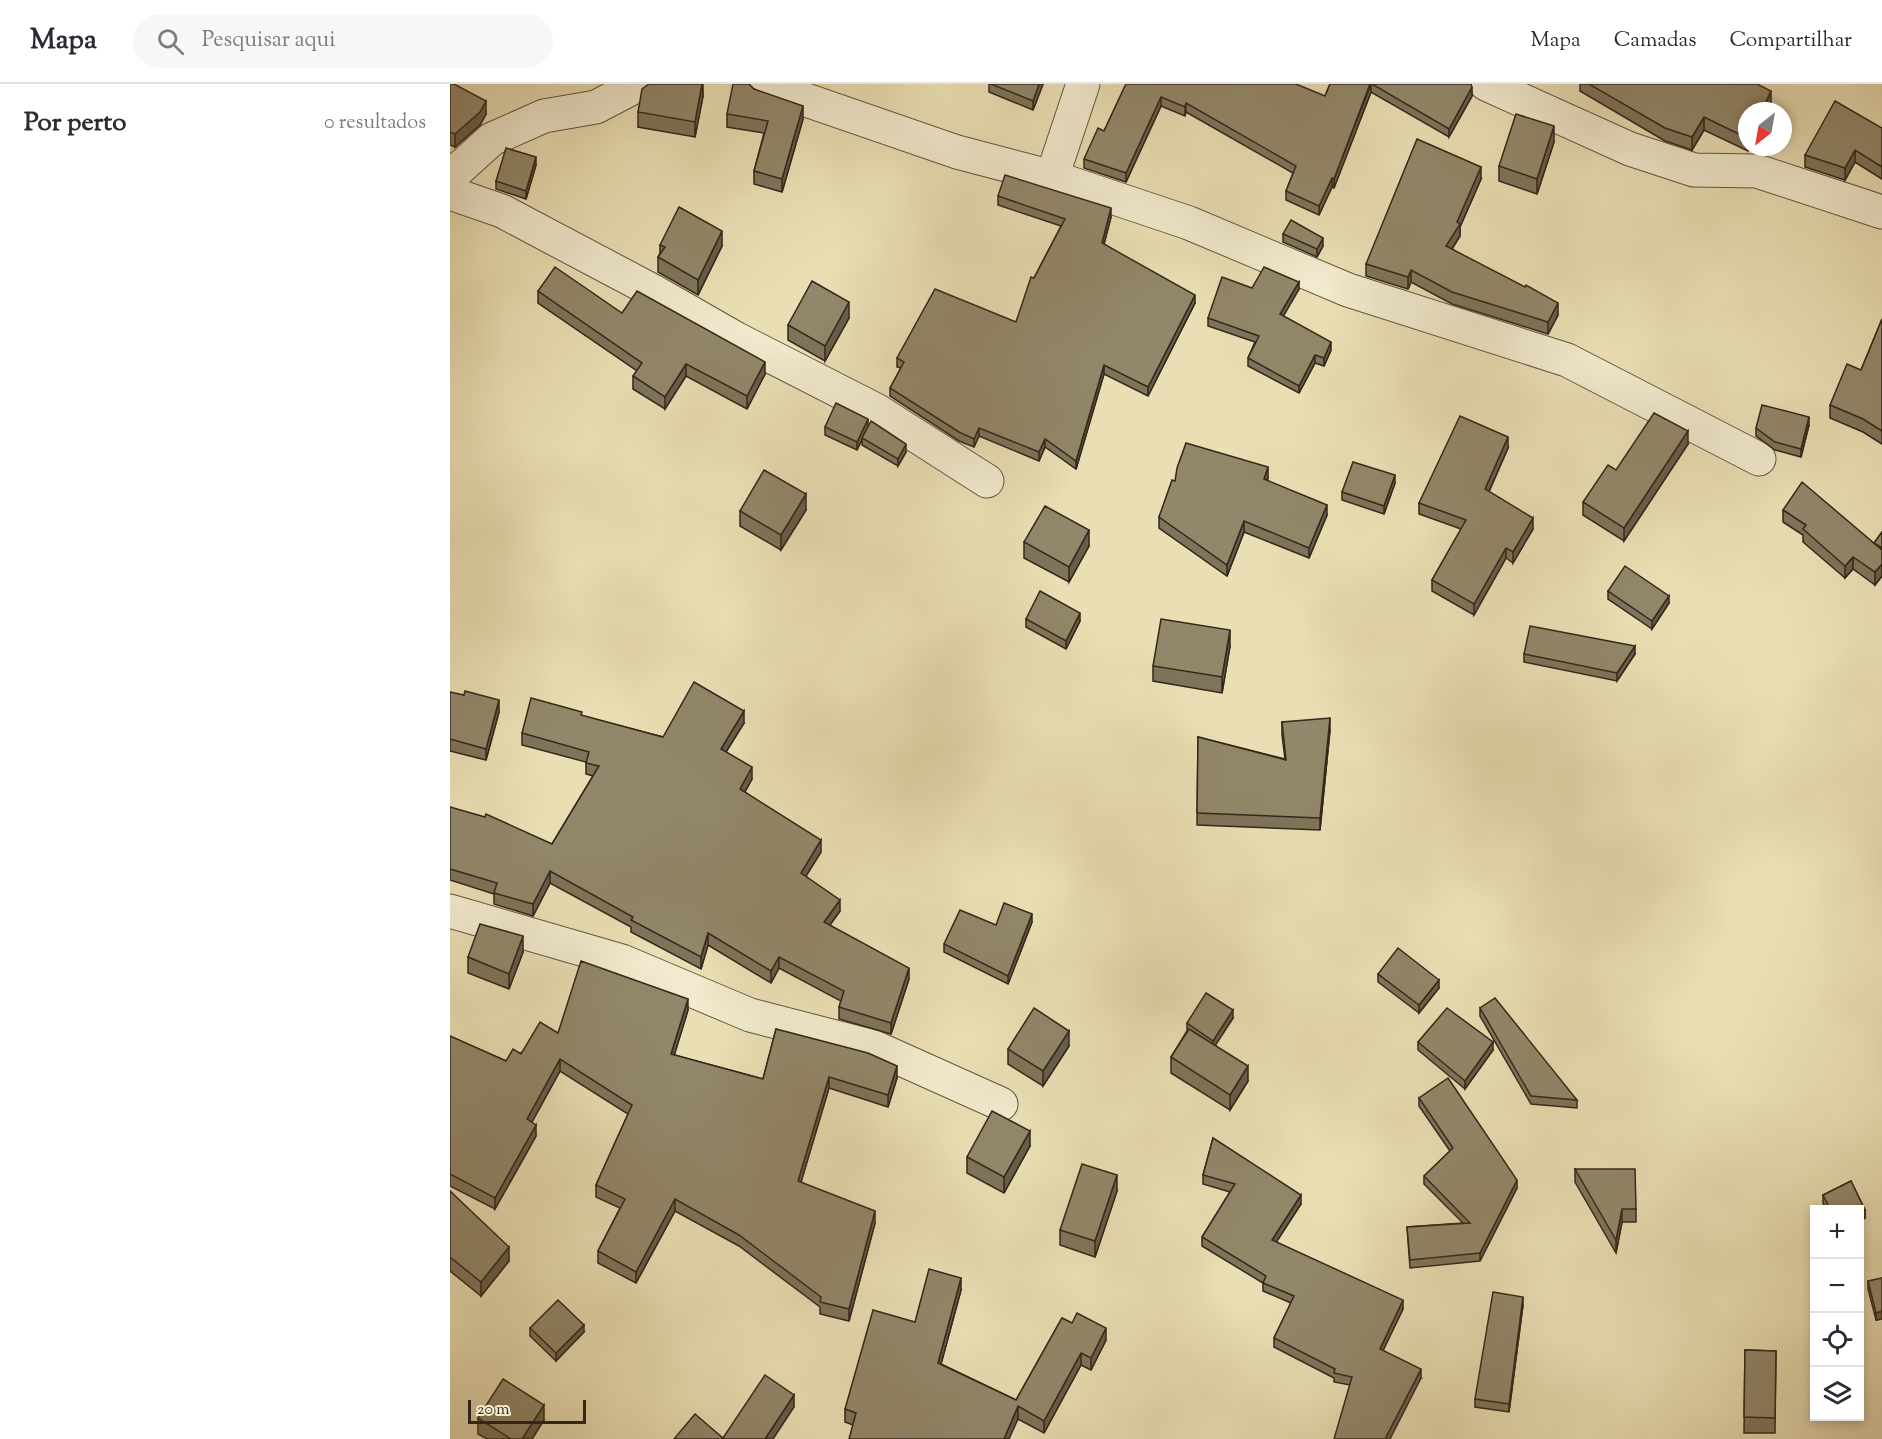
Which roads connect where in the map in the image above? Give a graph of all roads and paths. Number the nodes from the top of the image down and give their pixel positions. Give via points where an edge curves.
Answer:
1 (640, 84) edge
2 (760, 84) edge
3 (1083, 84) edge
4 (1486, 84) edge
5 (450, 177) edge
6 (1052, 177) junction
7 (450, 193) edge
8 (1882, 212) edge
9 (1759, 459) dead end
10 (987, 481) dead end
11 (450, 911) edge
12 (1001, 1104) dead end

1 - 5 street via 596,107 544,116 492,139
2 - 6 street via 957,152
3 - 6 street
4 - 8 street via 1662,160 1694,170 1757,171
6 - 9 street via 1189,223 1348,290 1567,360
7 - 10 street via 502,211 876,410
11 - 12 street via 622,961 750,1015 874,1047

